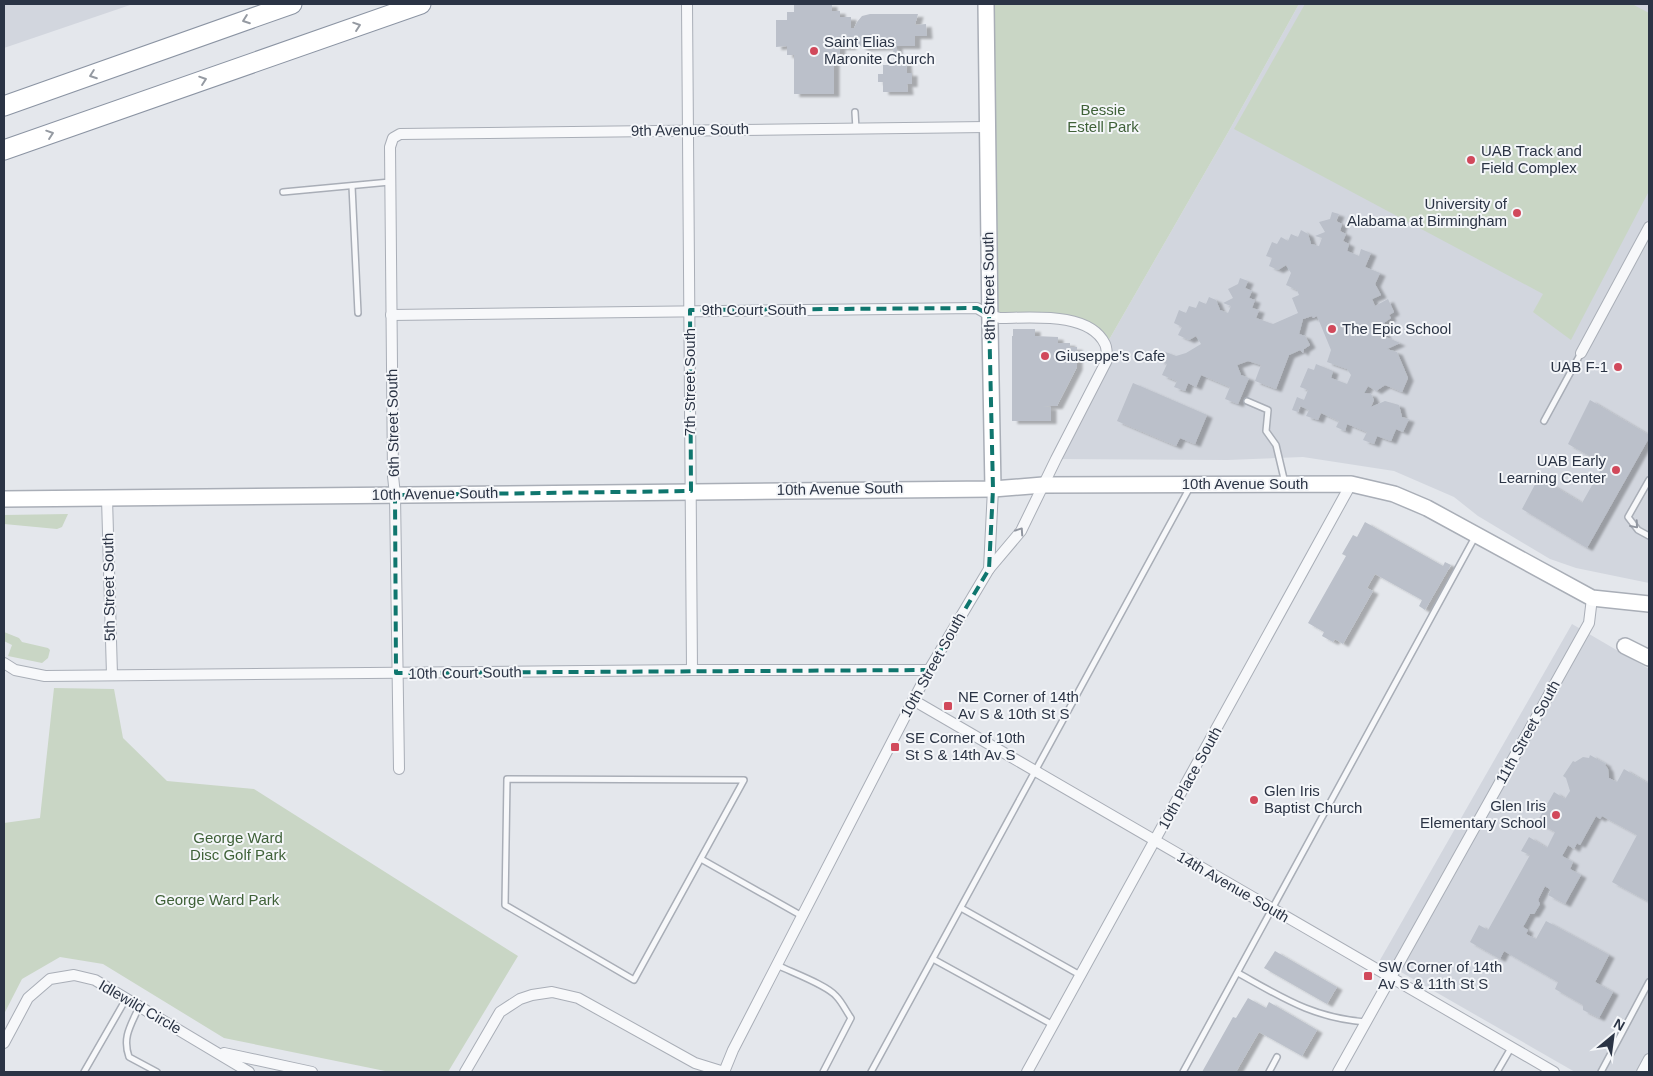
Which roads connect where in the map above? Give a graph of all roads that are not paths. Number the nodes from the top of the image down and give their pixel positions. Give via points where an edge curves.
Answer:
1 (292, 4) edge
2 (421, 4) edge
3 (687, 4) edge
4 (986, 4) edge
5 (4, 106) edge
6 (855, 112) dead end
7 (988, 127) junction
8 (856, 129) junction
9 (688, 130) junction
10 (393, 138) joint
11 (4, 150) edge
12 (390, 182) junction
13 (352, 186) junction
14 (283, 192) dead end
15 (1649, 227) edge
16 (690, 310) junction
17 (358, 313) dead end
18 (391, 315) junction
19 (990, 315) junction
20 (1106, 345) joint
21 (1580, 353) joint
22 (1247, 401) dead end
23 (1544, 421) dead end
24 (1649, 480) edge
25 (1191, 484) junction
26 (1285, 484) junction
27 (1351, 484) junction
28 (1043, 485) junction
29 (994, 488) junction
30 (691, 491) junction
31 (395, 495) junction
32 (107, 498) junction
33 (4, 499) edge
34 (1476, 536) junction
35 (1649, 536) edge
36 (989, 569) junction
37 (1592, 598) junction
38 (1649, 604) edge
39 (1626, 646) dead end
40 (1649, 658) edge
41 (4, 663) edge
42 (692, 670) junction
43 (929, 670) junction
44 (396, 673) junction
45 (112, 675) junction
46 (913, 700) junction
47 (399, 768) dead end
48 (1036, 772) junction
49 (1155, 842) junction
50 (701, 859) junction
51 (961, 908) junction
52 (1273, 910) junction
53 (802, 916) junction
54 (933, 959) junction
55 (777, 965) junction
56 (1238, 973) junction
57 (1081, 976) junction
58 (1391, 979) junction
59 (1649, 982) edge
60 (126, 998) junction
61 (139, 1006) junction
62 (1367, 1022) junction
63 (1054, 1025) junction
64 (4, 1043) edge
65 (1511, 1048) junction
66 (216, 1051) junction
67 (1277, 1058) dead end
68 (1649, 1059) edge
69 (84, 1072) edge
70 (157, 1072) edge
71 (249, 1072) edge
72 (312, 1072) edge
73 (466, 1072) edge
74 (724, 1072) edge
75 (823, 1072) edge
76 (871, 1072) edge
77 (1027, 1072) edge
78 (1183, 1072) edge
79 (1269, 1072) edge
80 (1338, 1072) edge
81 (1497, 1072) edge
82 (1554, 1072) edge
83 (1600, 1072) edge
84 (1642, 1072) edge

1 -> 5 highway
11 -> 2 highway
3 - 9 street, 7th Street South
4 - 7 street, 8th Street South
6 - 8 lane
7 - 8 street, 9th Avenue South
7 - 19 street, 8th Street South
8 - 9 street, 9th Avenue South
9 - 10 street, 9th Avenue South via 400,134
9 - 16 street, 7th Street South
10 - 12 street, 6th Street South
12 - 13 lane
12 - 18 street, 6th Street South
13 - 14 lane
13 - 17 lane
15 - 21 street
16 - 18 street, 9th Court South
16 - 19 street, 9th Court South via 977,308
16 - 30 street, 7th Street South
18 - 31 street, 6th Street South
19 - 20 street, 9th Court South via 1071,320 1091,329
19 - 29 street, 8th Street South
20 - 28 street, 10th Street South via 1107,360
21 - 23 lane
22 - 26 lane via 1268,410 1266,431 1276,445
24 -> 35 lane via 1628,517 1638,530
25 - 26 street, 10th Avenue South
25 - 28 street, 10th Avenue South
25 - 48 lane
26 - 27 street, 10th Avenue South
27 - 34 street, 10th Avenue South via 1394,494
27 - 49 street, 10th Place South
28 - 29 street, 10th Avenue South
36 -> 28 street, 10th Street South via 1021,532
29 - 30 street, 10th Avenue South
29 - 36 street, 8th Street South
30 - 31 street, 10th Avenue South
30 - 42 street, 7th Street South
31 - 32 street, 10th Avenue South
31 - 44 street, 6th Street South
32 - 33 street, 10th Avenue South
32 - 45 street, 5th Street South
34 - 37 street, 10th Avenue South
34 - 52 lane
36 - 43 street, 10th Street South
37 - 38 street, 10th Avenue South
37 - 58 street, 11th Street South via 1589,623
39 - 40 street
41 - 45 street, 10th Court South via 15,670 44,676
42 - 43 street, 10th Court South
42 - 44 street, 10th Court South
43 - 46 street, 10th Street South
44 - 45 street, 10th Court South
44 - 47 street, 6th Street South
46 - 48 street, 14th Avenue South
46 - 53 street, 10th Street South
48 - 49 street, 14th Avenue South
48 - 51 lane
49 - 52 street, 14th Avenue South
49 - 57 street, 10th Place South
50 - 50 lane via 744,780 507,780 505,905 634,980
50 - 53 lane
51 - 54 lane
51 - 57 lane
52 - 56 lane
52 - 58 street, 14th Avenue South
53 - 55 street, 10th Street South
54 - 63 lane
54 - 76 lane
55 - 74 street, 10th Street South
55 - 75 lane via 835,994 851,1018
56 - 62 lane via 1314,1012
56 - 78 lane
57 - 63 street, 10th Place South
58 - 62 street, 11th Street South
58 - 65 street, 14th Avenue South
59 - 83 lane
60 - 61 street, Idlewild Circle
60 - 64 street, Idlewild Circle via 95,980 81,976 50,979 28,998
60 - 69 lane
61 - 66 street, Idlewild Circle
61 - 70 lane via 125,1046 129,1057
62 - 80 street, 11th Street South
63 - 77 street, 10th Place South
65 - 81 lane
65 - 82 street, 14th Avenue South
66 - 71 street, Idlewild Circle
66 - 72 street, Idlewild Circle
67 - 79 lane
68 - 84 street
73 - 74 street via 500,1012 520,999 552,992 578,998 695,1063

